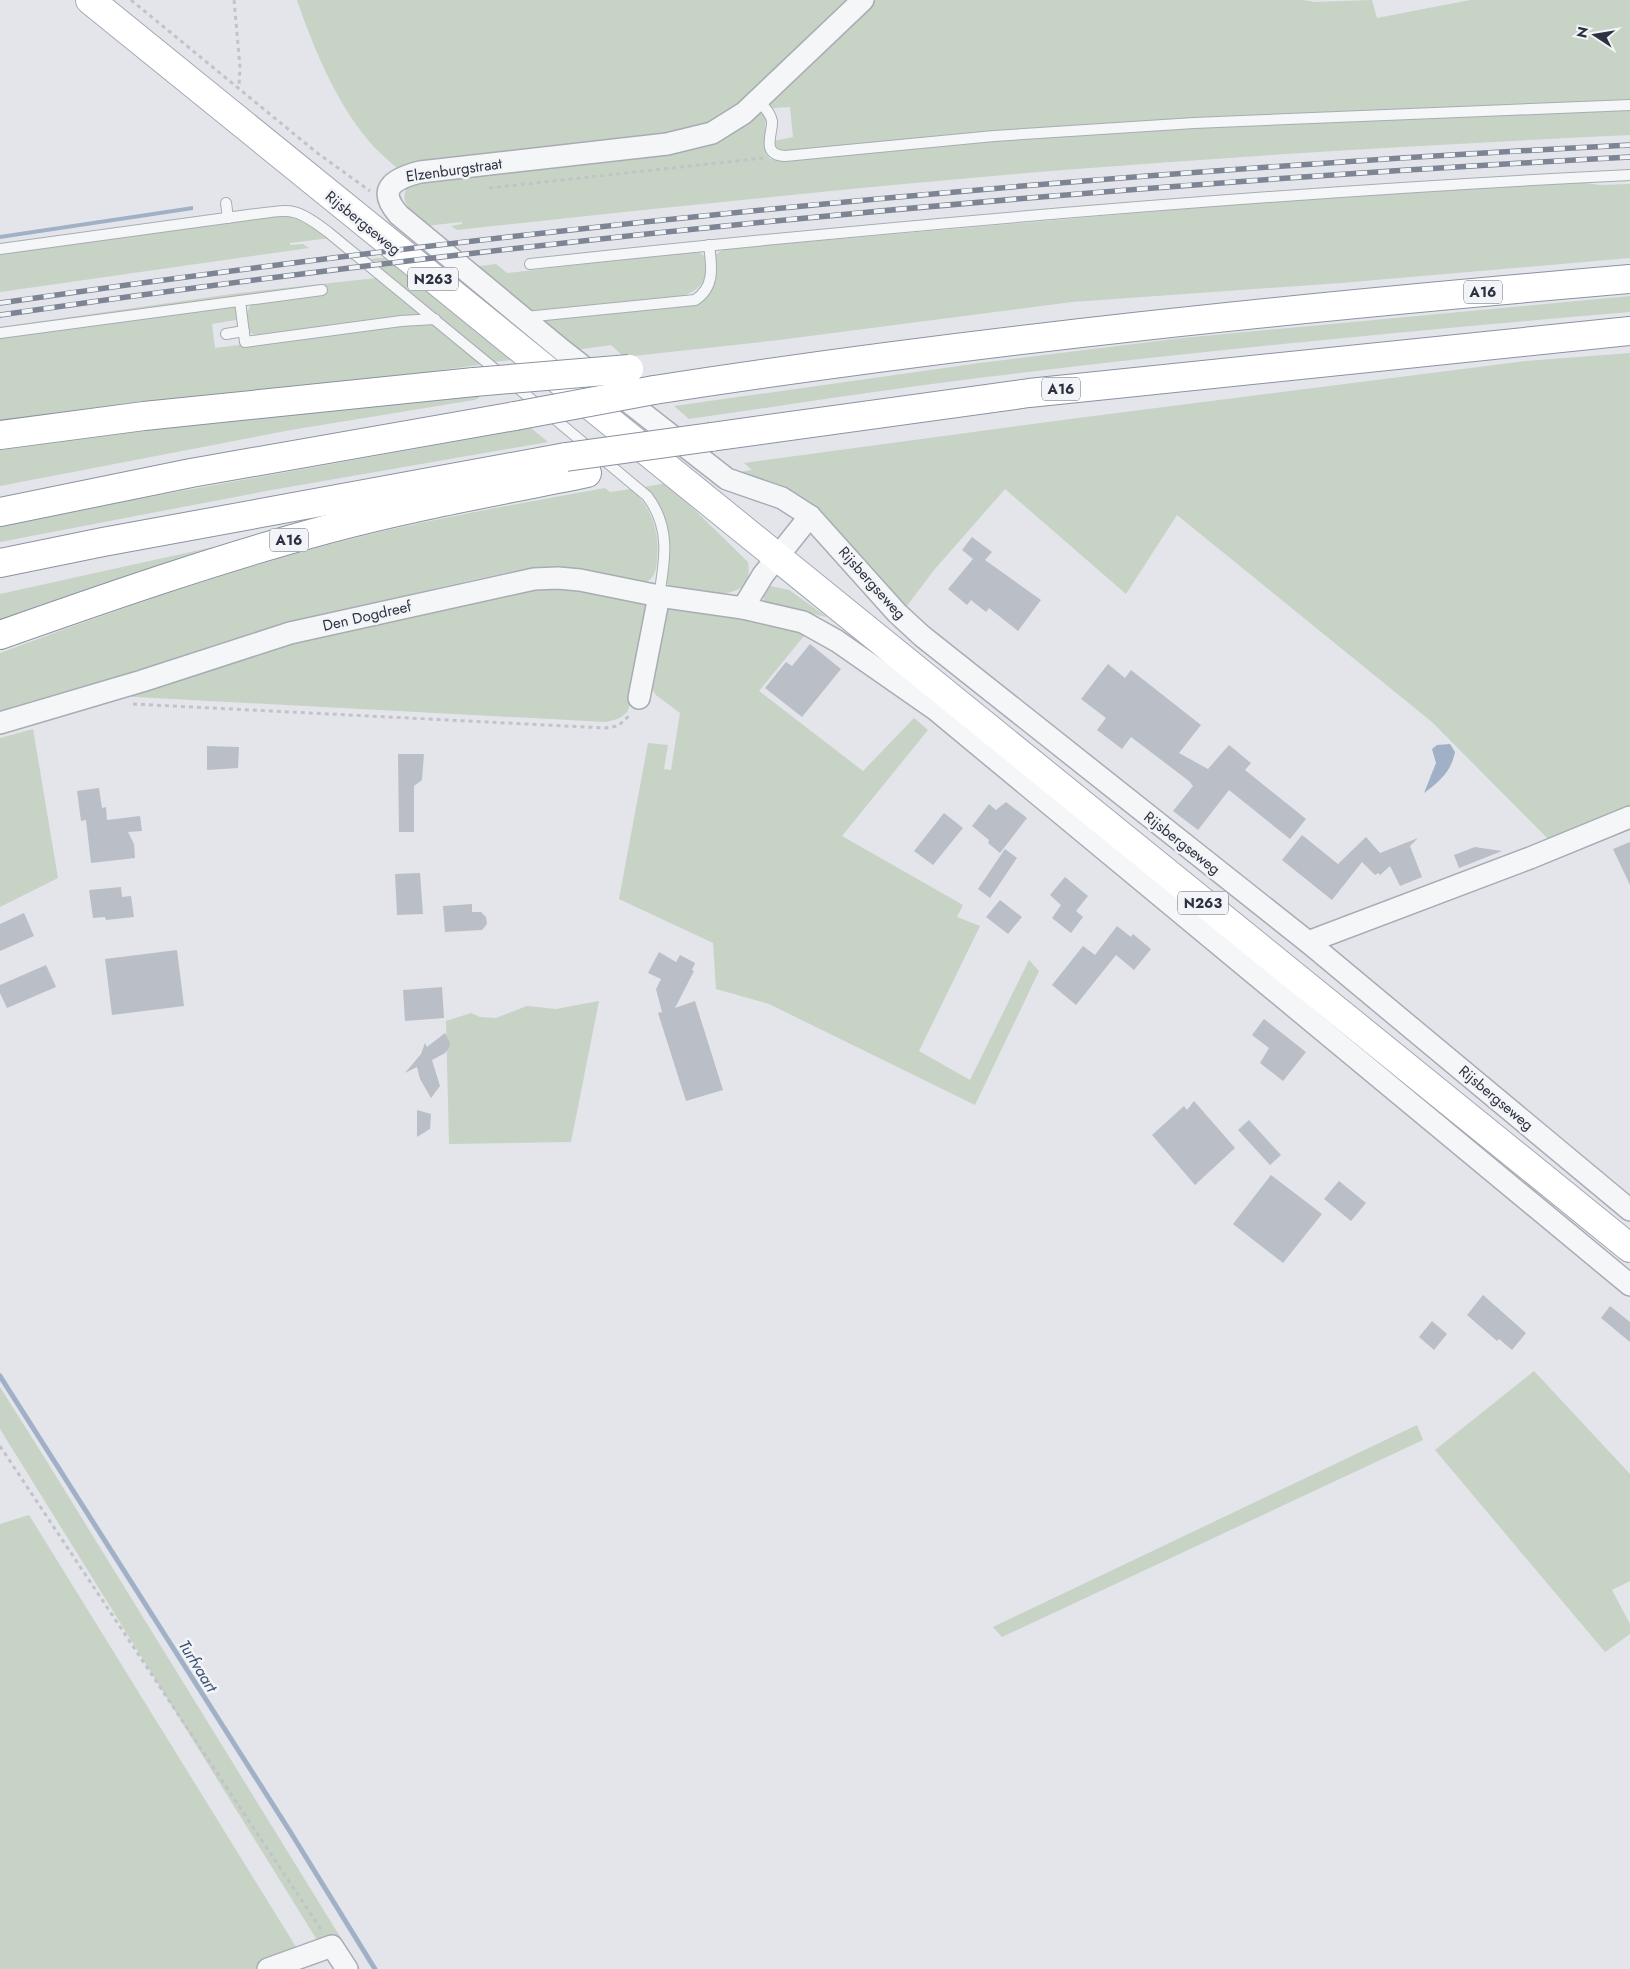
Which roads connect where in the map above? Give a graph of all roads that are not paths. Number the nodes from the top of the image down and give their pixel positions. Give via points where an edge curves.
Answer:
1 (90, 0) edge
2 (864, 0) edge
3 (758, 100) junction
4 (1630, 105) edge
5 (1630, 175) edge
6 (226, 203) dead end
7 (228, 218) junction
8 (709, 245) junction
9 (0, 249) edge
10 (530, 264) dead end
11 (1630, 279) edge
12 (322, 290) dead end
13 (240, 301) junction
14 (524, 317) junction
15 (435, 319) junction
16 (244, 331) junction
17 (1630, 331) edge
18 (0, 334) edge
19 (226, 334) dead end
20 (713, 381) junction
21 (0, 435) edge
22 (577, 465) junction
23 (0, 512) edge
24 (810, 516) junction
25 (777, 558) junction
26 (0, 563) edge
27 (659, 596) junction
28 (743, 608) junction
29 (0, 635) edge
30 (639, 698) road end
31 (0, 723) edge
32 (1630, 817) edge
33 (1308, 942) junction
34 (1630, 1210) edge
35 (1630, 1248) edge
36 (1630, 1285) edge
37 (268, 1969) edge
38 (346, 1969) edge

1 - 25 main road, Rijsbergseweg / N263
2 - 3 street, Elzenburgstraat
3 - 4 lane via 772,120 768,134 774,151 786,156 994,136 1194,123
3 - 14 street, Elzenburgstraat via 730,124 712,133 667,144 399,177 388,196 399,215
5 - 8 lane via 1240,198
6 - 7 lane
7 - 9 lane
7 - 15 lane via 291,210 306,216
8 - 10 lane
8 - 14 lane via 710,284 695,300
11 - 20 main road, A16 via 1335,304 1031,339
12 - 13 lane
13 - 16 lane
13 - 18 lane
14 - 24 street via 727,479 782,498
15 - 16 lane via 246,342
15 - 27 lane via 647,496 661,522 666,546
16 - 19 lane
17 - 22 main road, A16, bridge via 1030,393 711,437 644,448
20 - 21 main road, A16, bridge via 629,369 144,416
20 - 23 main road, A16, bridge via 191,473
22 - 26 main road, A16 via 103,542
22 - 29 main road, A16 via 266,546
24 - 25 street
24 - 33 street, Rijsbergseweg via 897,613 922,636
25 - 28 street
25 - 35 main road, Rijsbergseweg / N263
27 - 28 street, Den Dogdreef
27 - 30 street
27 - 31 street, Den Dogdreef via 580,580 534,579 290,634
28 - 36 street via 803,622 837,641 936,710
32 - 33 street
33 - 34 street, Rijsbergseweg
37 - 38 street via 332,1946

